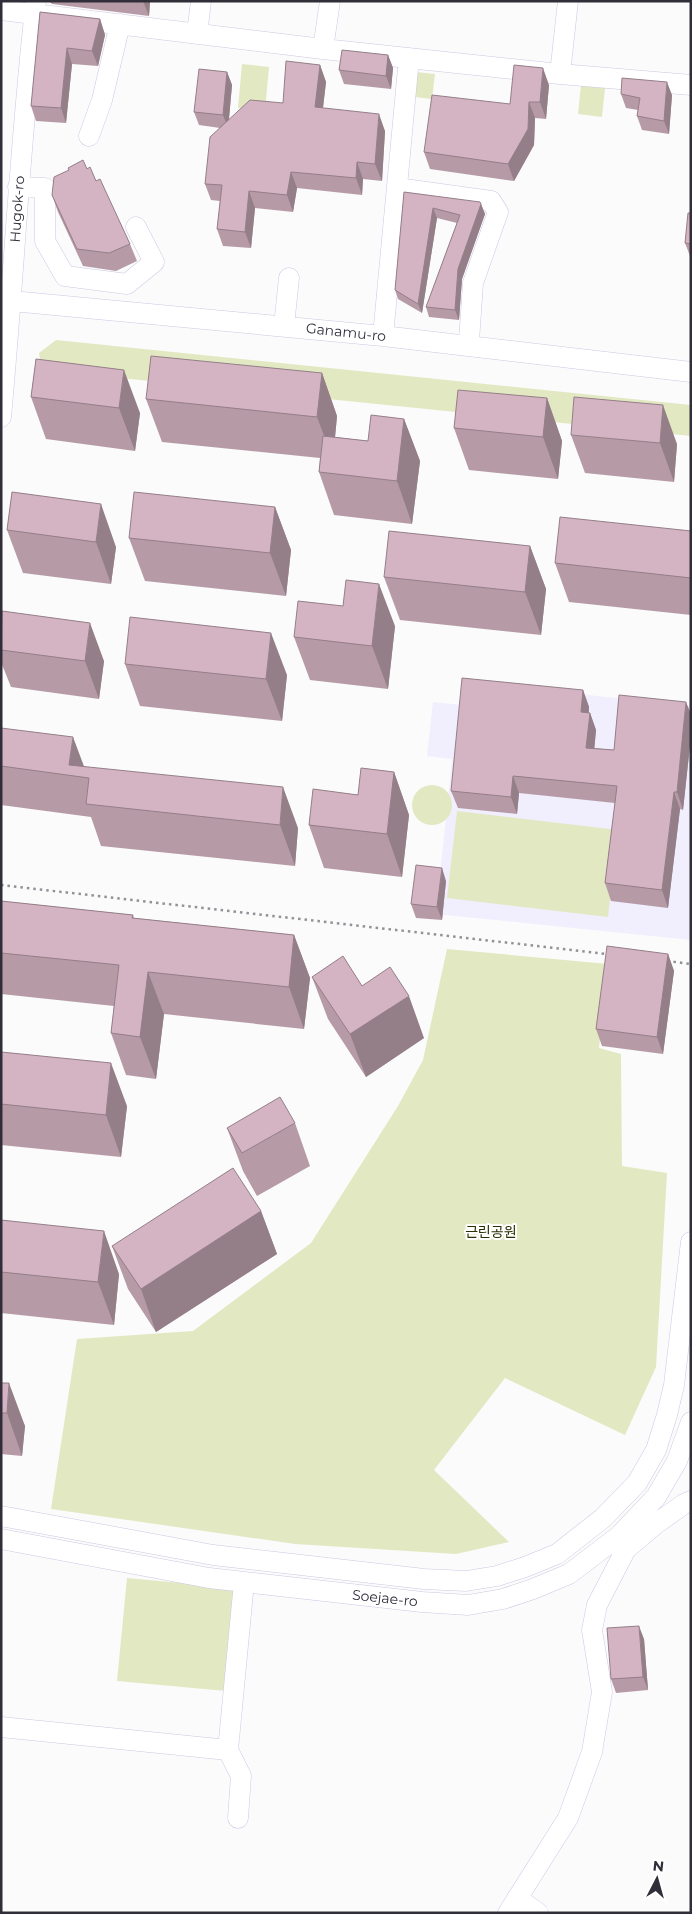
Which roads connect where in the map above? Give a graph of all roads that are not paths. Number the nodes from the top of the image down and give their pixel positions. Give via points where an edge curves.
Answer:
1 (201, 1) edge
2 (330, 1) edge
3 (568, 1) edge
4 (36, 7) edge
5 (1, 10) edge
6 (120, 24) junction
7 (197, 34) junction
8 (323, 49) junction
9 (409, 58) junction
10 (560, 74) junction
11 (691, 85) edge
12 (89, 136) dead end
13 (18, 187) junction
14 (397, 188) junction
15 (136, 227) dead end
16 (289, 278) dead end
17 (6, 300) edge
18 (284, 326) junction
19 (383, 336) junction
20 (469, 341) dead end
21 (691, 372) edge
22 (1, 417) edge
23 (691, 1242) edge
24 (691, 1422) edge
25 (691, 1501) edge
26 (1, 1516) edge
27 (1, 1539) edge
28 (244, 1582) junction
29 (1, 1727) edge
30 (228, 1750) junction
31 (238, 1818) dead end
32 (513, 1905) edge
33 (538, 1913) edge

1 - 7 street
2 - 8 street
3 - 10 street
4 - 5 street
4 - 6 street
4 - 13 street, Hugok-ro
6 - 7 street
6 - 12 street via 102,100
7 - 8 street
8 - 9 street
9 - 10 street
9 - 14 street
10 - 11 street
13 - 15 street via 45,188 44,241 64,276 127,284 154,262
13 - 17 street, Hugok-ro
14 - 19 street
14 - 20 street via 491,201 498,212 472,283
16 - 18 street
17 - 18 street, Ganamu-ro
17 - 22 street, Hugok-ro
18 - 19 street, Ganamu-ro
19 - 21 street, Ganamu-ro
23 - 26 street via 674,1385 656,1450 637,1483 603,1518 557,1554 525,1567 466,1581 424,1579 213,1555
24 - 28 street, Soejae-ro via 677,1461 656,1496 619,1536 569,1574 533,1589 503,1599 468,1605
25 - 32 street via 626,1549 597,1606 592,1630 602,1692 592,1752 568,1818
27 - 28 street, Soejae-ro
28 - 30 street
29 - 30 street
30 - 31 street via 241,1776
32 - 33 street

